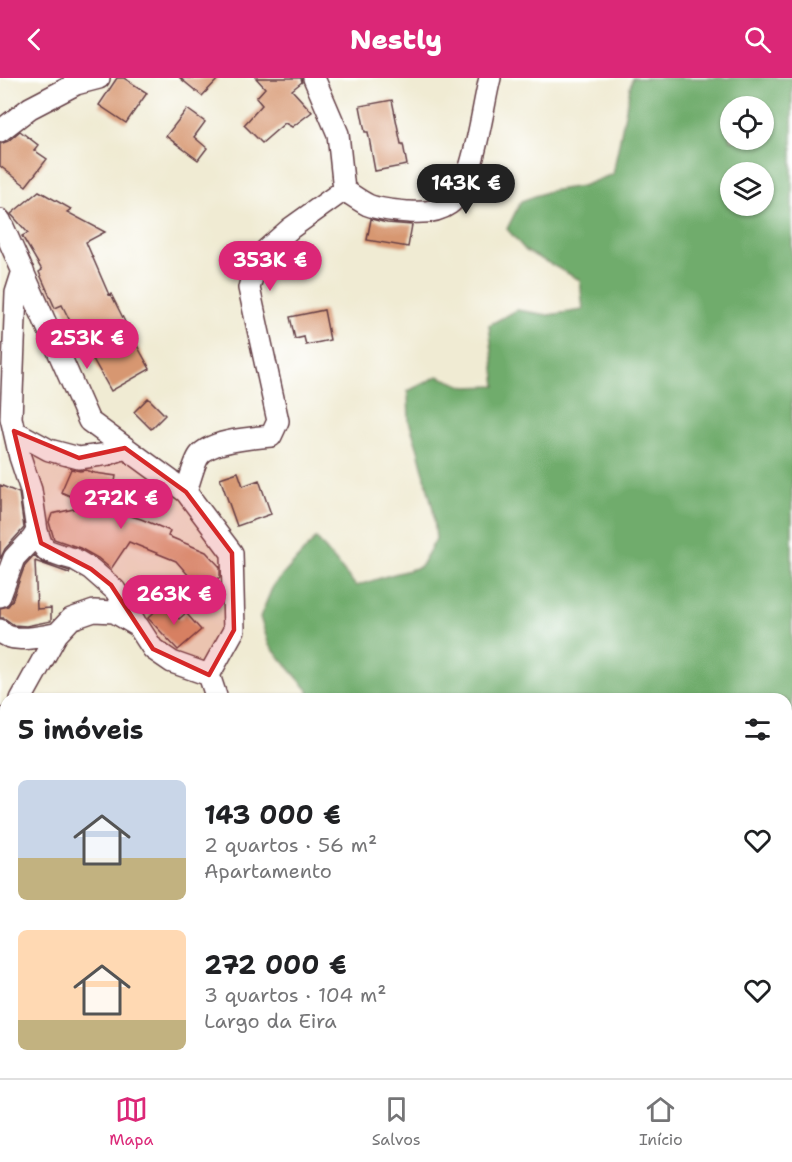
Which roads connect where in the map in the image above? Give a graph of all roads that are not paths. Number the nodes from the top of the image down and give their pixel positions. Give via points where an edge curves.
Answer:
1 (99, 78) edge
2 (314, 78) edge
3 (490, 78) edge
4 (0, 131) edge
5 (344, 190) junction
6 (3, 227) edge
7 (22, 271) junction
8 (14, 431) junction
9 (125, 448) junction
10 (186, 492) junction
11 (37, 531) junction
12 (0, 596) edge
13 (138, 626) junction
14 (0, 630) edge
15 (57, 634) junction
16 (208, 675) junction
17 (24, 693) edge
18 (215, 693) edge

1 - 4 street via 76,84 30,108
2 - 5 street via 338,134
3 - 5 street via 469,171 460,193 449,204 414,213 370,206
5 - 10 street via 266,250 251,281 249,288 278,421 271,436 211,447 199,456
6 - 7 street
7 - 8 street via 16,293 11,418
7 - 9 street via 89,421
8 - 9 street via 49,450 79,458
8 - 11 street via 32,490
9 - 10 street
10 - 16 street via 232,553 234,630
11 - 12 street via 14,558
11 - 13 street via 46,550 74,559 111,585
13 - 15 street via 114,612 94,611 71,619
13 - 16 street via 153,649 172,662
14 - 15 street via 11,638
15 - 17 street
16 - 18 street

